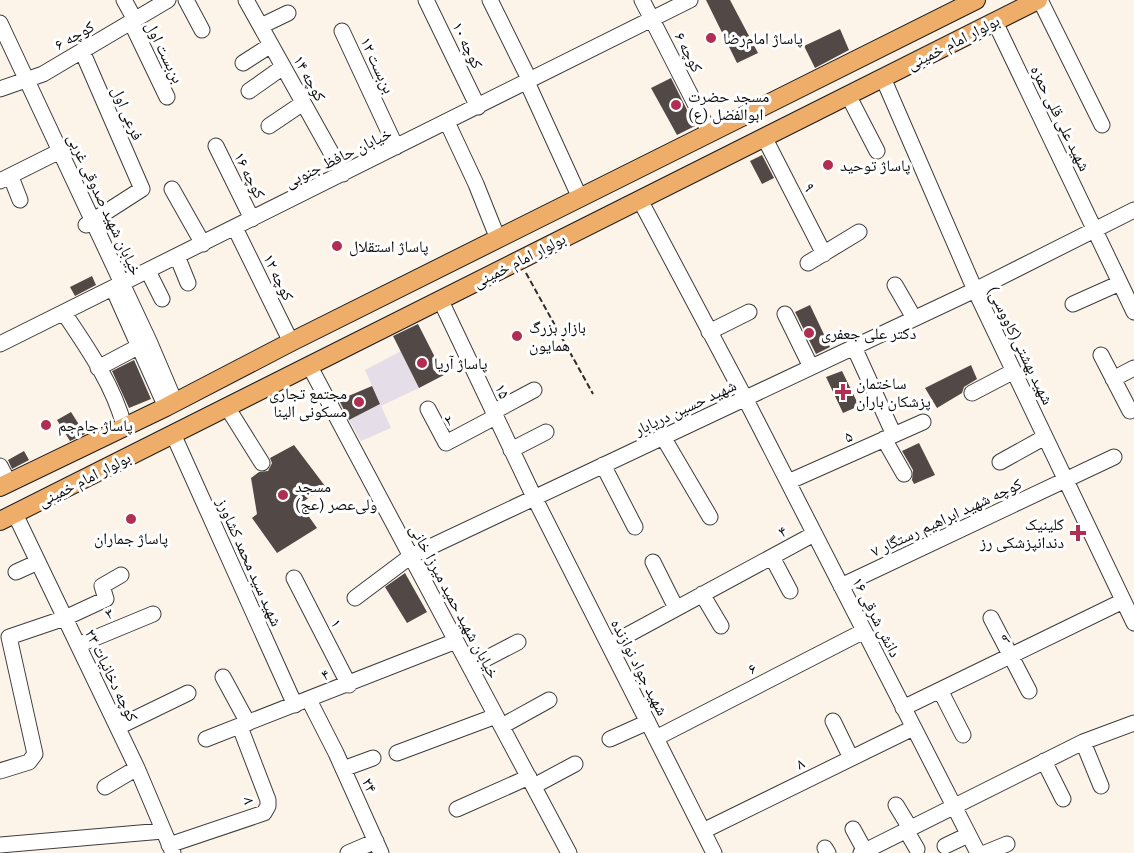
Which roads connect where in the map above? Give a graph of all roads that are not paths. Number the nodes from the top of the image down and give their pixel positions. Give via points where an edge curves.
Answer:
1 (124, 0) edge
2 (168, 0) edge
3 (186, 0) edge
4 (246, 0) edge
5 (426, 0) edge
6 (490, 0) edge
7 (642, 0) edge
8 (690, 0) edge
9 (976, 0) edge
10 (1039, 0) edge
11 (288, 13) dead end
12 (652, 20) junction
13 (133, 21) junction
14 (994, 22) junction
15 (0, 23) edge
16 (261, 26) junction
17 (202, 30) dead end
18 (342, 31) dead end
19 (0, 45) edge
20 (271, 45) junction
21 (82, 51) junction
22 (243, 63) dead end
23 (283, 67) junction
24 (883, 78) junction
25 (23, 81) junction
26 (529, 82) junction
27 (0, 89) edge
28 (249, 91) dead end
29 (848, 95) junction
30 (167, 97) dead end
31 (303, 104) junction
32 (478, 106) junction
33 (447, 122) junction
34 (1102, 125) dead end
35 (268, 126) dead end
36 (710, 133) junction
37 (764, 137) junction
38 (216, 146) dead end
39 (396, 147) junction
40 (878, 151) dead end
41 (57, 153) junction
42 (343, 174) junction
43 (5, 179) edge
44 (172, 189) dead end
45 (580, 198) junction
46 (20, 200) dead end
47 (640, 200) junction
48 (1134, 210) edge
49 (252, 219) junction
50 (89, 223) junction
51 (235, 228) junction
52 (1094, 230) junction
53 (859, 232) dead end
54 (498, 238) junction
55 (203, 244) junction
56 (824, 254) junction
57 (177, 256) junction
58 (808, 263) dead end
59 (148, 271) junction
60 (188, 283) dead end
61 (1120, 283) junction
62 (895, 285) dead end
63 (118, 286) junction
64 (975, 290) junction
65 (162, 299) dead end
66 (440, 300) junction
67 (1073, 304) dead end
68 (749, 312) dead end
69 (1134, 312) edge
70 (64, 313) junction
71 (785, 314) dead end
72 (914, 318) junction
73 (709, 332) junction
74 (291, 342) junction
75 (0, 344) edge
76 (145, 344) junction
77 (854, 347) junction
78 (1101, 355) dead end
79 (309, 365) junction
80 (811, 367) junction
81 (98, 368) junction
82 (1134, 368) edge
83 (1014, 371) junction
84 (1113, 379) junction
85 (534, 390) dead end
86 (972, 393) dead end
87 (745, 398) junction
88 (170, 404) junction
89 (227, 407) junction
90 (428, 409) dead end
91 (1130, 411) dead end
92 (494, 414) junction
93 (923, 422) dead end
94 (124, 426) junction
95 (546, 432) dead end
96 (174, 434) junction
97 (663, 437) junction
98 (889, 437) junction
99 (1045, 437) junction
100 (512, 450) junction
101 (1114, 457) dead end
102 (1000, 462) dead end
103 (262, 463) dead end
104 (603, 465) junction
105 (0, 466) edge
106 (904, 474) dead end
107 (1066, 481) junction
108 (788, 483) junction
109 (4, 485) edge
110 (534, 498) junction
111 (710, 517) dead end
112 (7, 518) edge
113 (635, 526) dead end
114 (814, 534) junction
115 (411, 556) junction
116 (772, 556) junction
117 (38, 562) junction
118 (653, 562) dead end
119 (16, 572) dead end
120 (121, 575) dead end
121 (294, 578) dead end
122 (840, 586) junction
123 (790, 591) dead end
124 (702, 594) junction
125 (354, 598) dead end
126 (1123, 601) junction
127 (676, 608) junction
128 (153, 614) dead end
129 (65, 618) junction
130 (991, 618) dead end
131 (1133, 620) edge
132 (722, 626) dead end
133 (864, 631) junction
134 (4, 639) edge
135 (456, 641) junction
136 (518, 642) dead end
137 (78, 645) junction
138 (609, 645) junction
139 (1010, 656) junction
140 (470, 667) junction
141 (223, 677) dead end
142 (349, 685) junction
143 (940, 690) junction
144 (1029, 691) dead end
145 (188, 693) dead end
146 (549, 700) dead end
147 (302, 703) junction
148 (903, 708) junction
149 (499, 721) junction
150 (834, 721) dead end
151 (648, 722) junction
152 (1134, 723) edge
153 (244, 725) junction
154 (118, 727) junction
155 (913, 728) junction
156 (324, 732) joint
157 (963, 735) dead end
158 (656, 738) junction
159 (207, 739) dead end
160 (610, 739) dead end
161 (1083, 742) junction
162 (397, 753) dead end
163 (373, 758) dead end
164 (851, 758) junction
165 (1044, 761) junction
166 (575, 764) dead end
167 (137, 768) junction
168 (343, 769) junction
169 (0, 771) edge
170 (531, 781) junction
171 (1101, 786) dead end
172 (105, 787) dead end
173 (1063, 799) dead end
174 (896, 805) dead end
175 (953, 806) junction
176 (457, 809) dead end
177 (853, 829) dead end
178 (908, 829) junction
179 (703, 831) junction
180 (968, 835) junction
181 (168, 843) edge
182 (1007, 844) dead end
183 (0, 845) edge
184 (945, 846) dead end
185 (379, 847) edge
186 (917, 849) dead end
187 (863, 852) edge
188 (348, 853) edge
189 (569, 853) edge
190 (714, 853) edge
191 (978, 853) edge
192 (985, 853) edge

1 - 13 street, بن‌بست اول
2 - 13 street, کوچه ۶
3 - 17 street
4 - 16 street, کوچه ۱۴
5 - 32 street, کوچه ۱۰
6 - 26 street
7 - 12 street, کوچه ۶
8 - 12 street, خیابان حافظ جنوبی
9 - 36 main road, بولوار امام خمینی
10 - 14 main road, بولوار امام خمینی
10 - 34 street
11 - 16 street
12 - 26 street, خیابان حافظ جنوبی
12 - 36 street, کوچه ۶
13 - 21 street, کوچه ۶
13 - 30 street, بن‌بست اول
14 - 24 main road, بولوار امام خمینی
14 - 52 street, شهید علی قلی حمزه
15 - 25 street
16 - 20 street, کوچه ۱۴
18 - 39 street, بن‌بست ۱۲
19 - 25 street
20 - 22 street
20 - 23 street, کوچه ۱۴
21 - 25 street, کوچه ۶
21 - 50 street, فرعی اول via 142,189
23 - 28 street
23 - 31 street, کوچه ۱۴
24 - 29 main road, بولوار امام خمینی
24 - 64 street, شهید بهشتی(کاووسی)
25 - 27 street, کوچه ۶
25 - 41 street
26 - 32 street, خیابان حافظ جنوبی
26 - 45 street
29 - 37 main road, بولوار امام خمینی
29 - 40 street
31 - 35 street
31 - 42 street, کوچه ۱۴
32 - 33 street, خیابان حافظ جنوبی
33 - 39 street, خیابان حافظ جنوبی
33 - 54 street
36 - 45 main road, بولوار امام خمینی
37 - 47 main road, بولوار امام خمینی
37 - 56 street, ۹
38 - 49 street, کوچه ۱۶
39 - 42 street, خیابان حافظ جنوبی
41 - 43 street
41 - 50 street
42 - 49 street, خیابان حافظ جنوبی
43 - 46 street
44 - 55 street
45 - 54 main road, بولوار امام خمینی
47 - 66 main road, بولوار امام خمینی
47 - 73 street, دانش شرقی ۱۶
48 - 52 street, شهید حسین دریابار
49 - 51 street, خیابان حافظ جنوبی
50 - 63 street
51 - 55 street, خیابان حافظ جنوبی
51 - 74 street, کوچه ۱۲
52 - 61 street, شهید علی قلی حمزه
52 - 64 street, شهید حسین دریابار
53 - 56 street
54 - 74 main road, بولوار امام خمینی
55 - 57 street, خیابان حافظ جنوبی
56 - 58 street
57 - 59 street, خیابان حافظ جنوبی
57 - 60 street
59 - 63 street, خیابان حافظ جنوبی
59 - 65 street
61 - 67 street
61 - 69 street, شهید علی قلی حمزه
62 - 72 street
63 - 70 street, خیابان حافظ جنوبی
63 - 76 street
64 - 72 street, شهید حسین دریابار
64 - 83 street, شهید بهشتی(کاووسی)
66 - 79 main road, بولوار امام خمینی
66 - 92 street, ۱۵
68 - 73 street
70 - 75 street, خیابان حافظ جنوبی
70 - 81 street
71 - 80 street
72 - 77 street, شهید حسین دریابار
73 - 87 street, دانش شرقی ۱۶
74 - 88 main road, بولوار امام خمینی
76 - 81 street
76 - 88 street
77 - 80 street, شهید حسین دریابار
77 - 98 street
78 - 84 street
79 - 89 main road, بولوار امام خمینی
79 - 115 street, خیابان شهید حمید میرزا خانی
80 - 87 street, شهید حسین دریابار
81 - 94 street
82 - 84 street
83 - 86 street
83 - 99 street, شهید بهشتی(کاووسی)
84 - 91 street
85 - 92 street
87 - 97 street, شهید حسین دریابار
87 - 108 street, دانش شرقی ۱۶
88 - 94 main road, بولوار امام خمینی
89 - 96 main road, بولوار امام خمینی
89 - 103 street
90 - 92 street, ۲ via 446,443
92 - 100 street, ۱۵
93 - 98 street, ۵
94 - 109 main road, بولوار امام خمینی
95 - 100 street
96 - 112 main road, بولوار امام خمینی
96 - 147 street, شهید سید محمد کشاورز
97 - 104 street, شهید حسین دریابار
97 - 111 street
98 - 106 street
98 - 108 street, ۵
99 - 102 street
99 - 107 street, شهید بهشتی(کاووسی)
100 - 110 street, ۱۵
101 - 107 street, کوچه شهید ابراهیم رستگار ۷
104 - 110 street, شهید حسین دریابار
104 - 113 street
105 - 109 street
107 - 122 street, کوچه شهید ابراهیم رستگار ۷
107 - 126 street, شهید بهشتی(کاووسی)
108 - 114 street, دانش شرقی ۱۶
110 - 115 street, شهید حسین دریابار
110 - 138 street, شهید جواد نوازنده
112 - 117 street, کوچه دخانیات ۲۳
114 - 116 street, ۴
114 - 122 street, دانش شرقی ۱۶
115 - 125 street
115 - 135 street, خیابان شهید حمید میرزا خانی
116 - 123 street
116 - 124 street, ۴
117 - 119 street
117 - 129 street, کوچه دخانیات ۲۳
118 - 127 street
120 - 129 street via 102,586 106,599
121 - 142 street, ۱
122 - 133 street, دانش شرقی ۱۶
124 - 127 street, ۴
124 - 132 street
126 - 131 street, شهید بهشتی(کاووسی)
126 - 139 street, ۹
127 - 138 street, ۴
128 - 137 street, ۳
129 - 134 street
129 - 137 street, کوچه دخانیات ۲۳
130 - 139 street
133 - 148 street, دانش شرقی ۱۶
133 - 158 street, ۶
134 - 169 street via 35,754 29,762
135 - 140 street, خیابان شهید حمید میرزا خانی
135 - 142 street, ۴
136 - 140 street
137 - 154 street, کوچه دخانیات ۲۳
138 - 151 street, شهید جواد نوازنده
139 - 143 street, ۹
139 - 144 street
140 - 149 street, خیابان شهید حمید میرزا خانی
141 - 153 street
142 - 147 street, ۴
143 - 148 street, ۹
143 - 157 street
145 - 154 street
146 - 149 street
147 - 153 street, ۴
147 - 156 street, شهید سید محمد کشاورز
148 - 155 street, دانش شرقی ۱۶
149 - 162 street
149 - 170 street, خیابان شهید حمید میرزا خانی
150 - 164 street
151 - 158 street, شهید جواد نوازنده
151 - 160 street
152 - 161 street
153 - 159 street, ۴
153 - 181 street, ۷ via 268,800 264,813
154 - 167 street, کوچه دخانیات ۲۳
155 - 164 street, ۸
155 - 175 street, دانش شرقی ۱۶
156 - 168 street, ۲۴
158 - 179 street, شهید جواد نوازنده
161 - 165 street
161 - 171 street
163 - 168 street
164 - 179 street, ۸
165 - 173 street
165 - 175 street
166 - 170 street
167 - 172 street
167 - 181 street, کوچه دخانیات ۲۳
168 - 185 street, ۲۴
170 - 176 street
170 - 189 street, خیابان شهید حمید میرزا خانی
174 - 178 street
175 - 178 street
175 - 180 street, دانش شرقی ۱۶
177 - 187 street
178 - 186 street
178 - 187 street
179 - 190 street, شهید جواد نوازنده
180 - 184 street
180 - 191 street, دانش شرقی ۱۶
181 - 183 street
182 - 192 street
185 - 188 street

